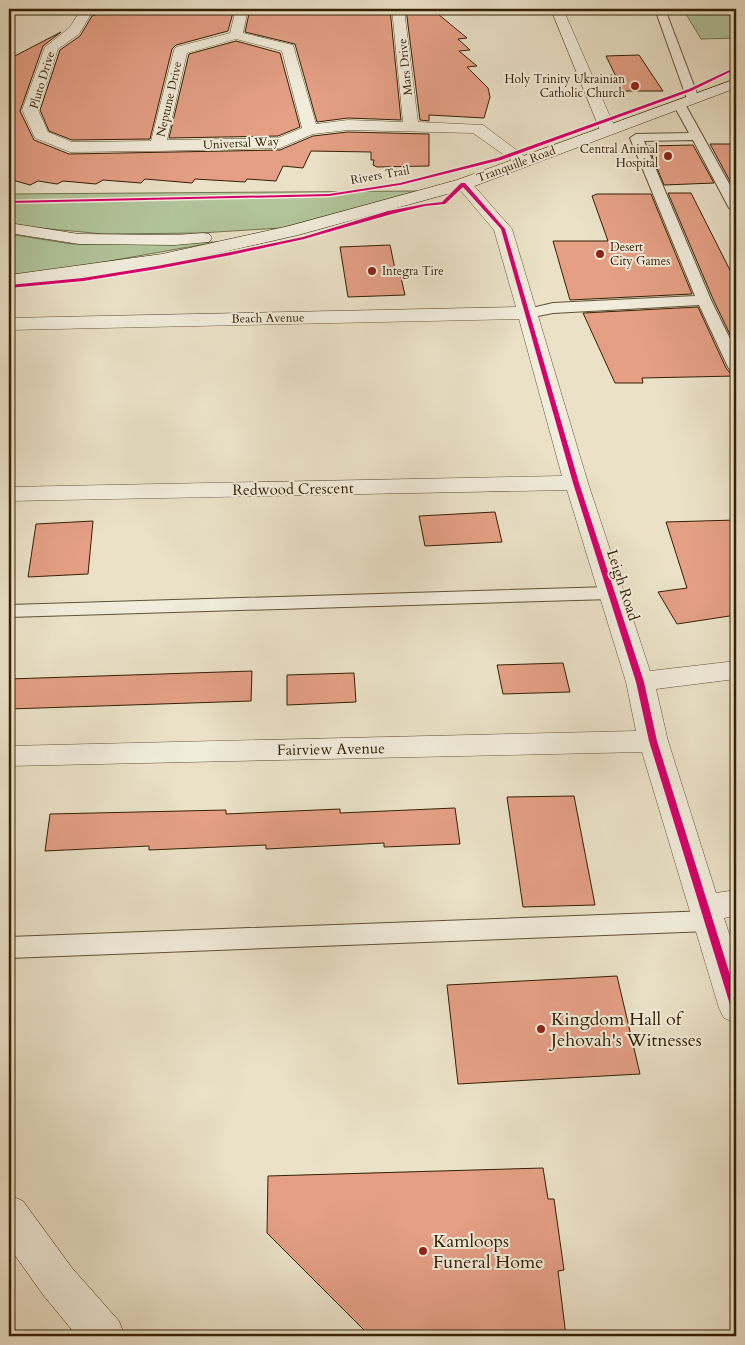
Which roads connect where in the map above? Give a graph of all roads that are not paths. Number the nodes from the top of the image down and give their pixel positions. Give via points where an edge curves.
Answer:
1 (88, 9) edge
2 (242, 9) edge
3 (398, 9) edge
4 (557, 9) edge
5 (660, 9) edge
6 (236, 35) junction
7 (736, 83) edge
8 (686, 101) junction
9 (411, 125) junction
10 (310, 130) junction
11 (608, 130) junction
12 (697, 136) junction
13 (636, 138) junction
14 (158, 146) junction
15 (522, 161) junction
16 (463, 184) junction
17 (736, 208) edge
18 (9, 228) edge
19 (292, 232) junction
20 (9, 281) edge
21 (704, 300) junction
22 (528, 313) junction
23 (9, 324) edge
24 (736, 367) edge
25 (576, 483) junction
26 (9, 494) edge
27 (611, 593) junction
28 (9, 611) edge
29 (736, 670) edge
30 (640, 682) junction
31 (653, 741) junction
32 (9, 756) edge
33 (736, 903) edge
34 (707, 914) junction
35 (9, 948) edge
36 (736, 1008) edge
37 (9, 1214) edge
38 (104, 1336) edge

1 - 14 street, Pluto Drive via 74,31 52,47 30,110 41,135 70,147
2 - 6 street
3 - 9 street, Mars Drive
4 - 11 street
5 - 8 lane
6 - 10 street via 288,48
6 - 14 street, Neptune Drive via 180,50
7 - 8 street, Tranquille Road
8 - 11 street, Tranquille Road
8 - 12 lane
9 - 10 street, Universal Way via 348,125
9 - 15 street, Universal Way via 477,128
10 - 14 street, Universal Way via 280,143
11 - 13 lane
11 - 15 street, Tranquille Road
12 - 13 lane
12 - 17 lane
13 - 21 lane
15 - 16 street, Tranquille Road
16 - 19 street, Tranquille Road
16 - 22 street, Leigh Road via 503,229
18 - 19 street via 79,239 175,240
19 - 20 street via 162,260
21 - 22 lane via 553,308
21 - 24 lane
22 - 23 street, Beach Avenue
22 - 25 street, Leigh Road
25 - 26 street, Redwood Crescent
25 - 27 street, Leigh Road
27 - 28 lane
27 - 30 street, Leigh Road
29 - 30 street
30 - 31 street, Leigh Road
31 - 32 street, Fairview Avenue
31 - 34 street, Leigh Road
33 - 34 street
34 - 35 lane
34 - 36 street, Leigh Road
37 - 38 street via 58,1282

